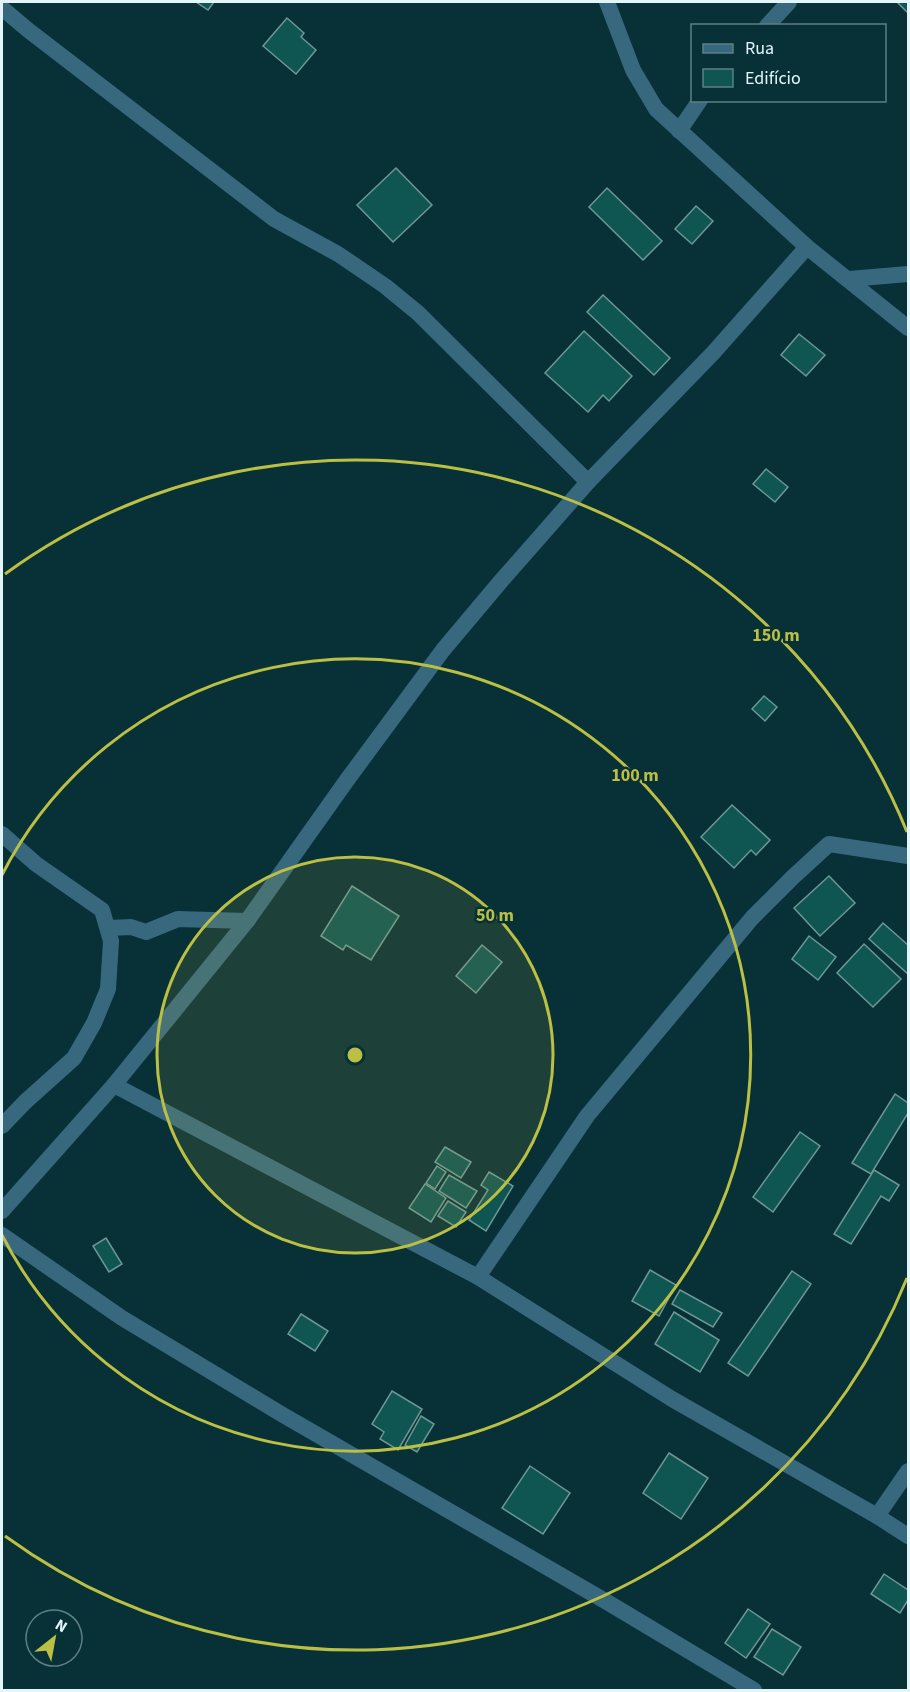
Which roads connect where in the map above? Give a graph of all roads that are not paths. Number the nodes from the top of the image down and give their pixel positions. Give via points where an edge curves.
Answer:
1 (607, 2) edge
2 (789, 2) edge
3 (2, 8) edge
4 (769, 24) edge
5 (699, 102) edge
6 (679, 131) junction
7 (807, 247) junction
8 (909, 274) edge
9 (849, 279) junction
10 (909, 328) edge
11 (588, 482) junction
12 (2, 834) edge
13 (909, 856) edge
14 (247, 921) junction
15 (108, 928) junction
16 (114, 1085) junction
17 (2, 1126) edge
18 (2, 1211) edge
19 (2, 1235) edge
20 (478, 1277) junction
21 (909, 1471) edge
22 (877, 1516) junction
23 (909, 1536) edge
24 (754, 1690) edge

1 - 6 street via 633,70 656,109
2 - 4 street
3 - 11 street via 274,219 338,254 385,286 418,313
5 - 6 street
6 - 7 street
7 - 9 street
7 - 11 street via 713,353
8 - 9 street
9 - 10 street
11 - 14 street via 443,650
12 - 15 street via 36,864 102,910
13 - 20 street via 829,844 752,918 587,1116
14 - 15 street via 178,919 146,932 131,927
14 - 16 street
15 - 17 street via 108,988 94,1023 74,1058
16 - 18 street
16 - 20 street
19 - 24 street via 122,1318
20 - 22 street via 672,1399
21 - 22 street
22 - 23 street

